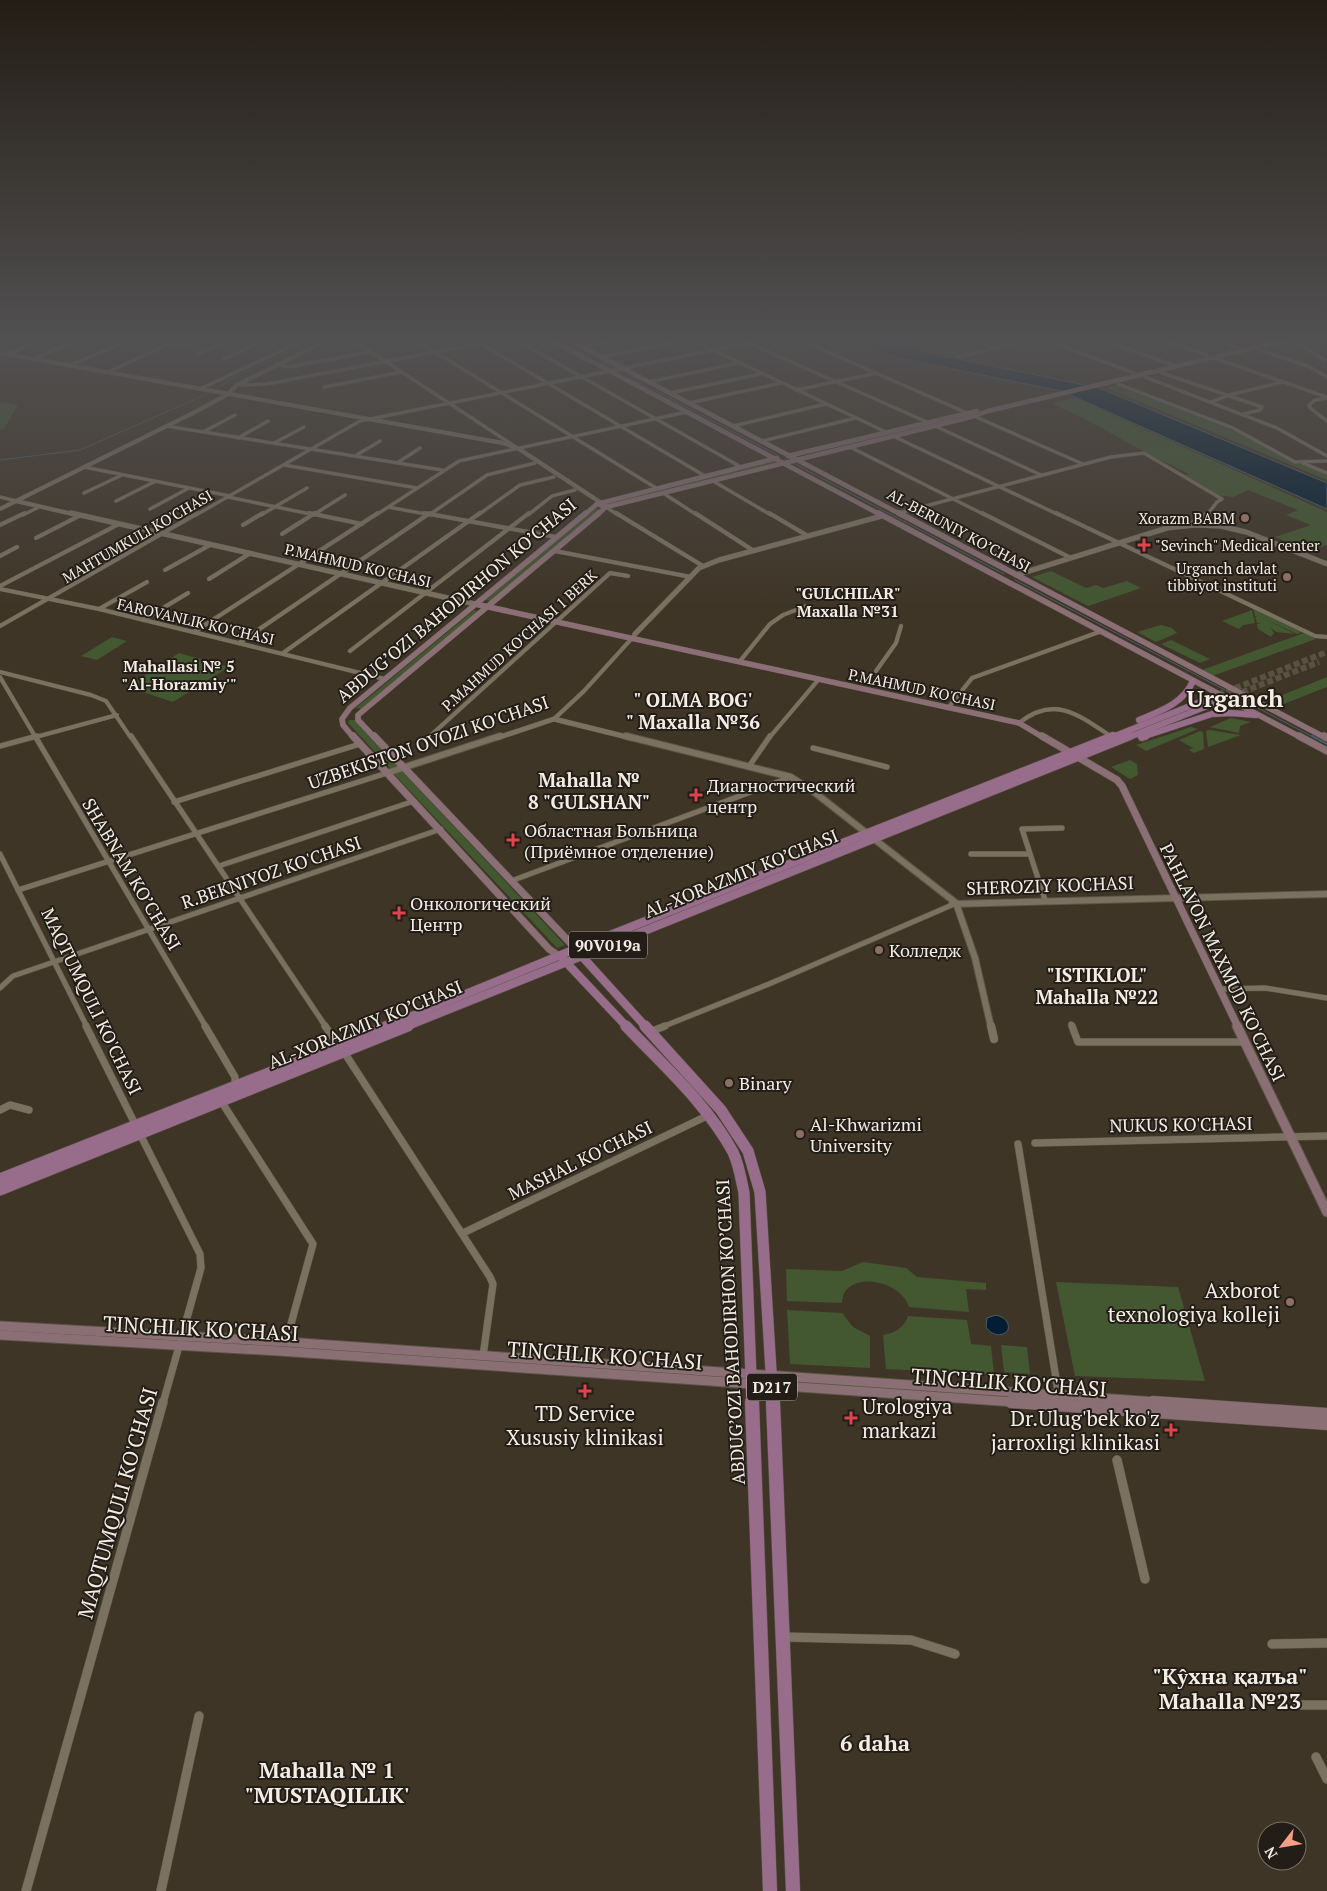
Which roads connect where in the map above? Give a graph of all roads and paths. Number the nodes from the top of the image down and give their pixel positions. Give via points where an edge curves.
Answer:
1 (158, 430) edge
2 (193, 430) edge
3 (207, 430) edge
4 (252, 430) edge
5 (298, 430) edge
6 (345, 430) edge
7 (413, 430) edge
8 (430, 430) edge
9 (492, 430) edge
10 (562, 430) edge
11 (602, 430) edge
12 (628, 430) edge
13 (676, 430) edge
14 (721, 430) edge
15 (741, 430) edge
16 (806, 430) edge
17 (882, 430) edge
18 (893, 430) edge
19 (917, 430) edge
20 (944, 430) edge
21 (1007, 430) edge
22 (1237, 430) edge
23 (1281, 430) edge
24 (204, 432) junction
25 (886, 432) junction
26 (893, 436) junction
27 (573, 437) junction
28 (238, 438) junction
29 (380, 441) dead end
30 (762, 441) junction
31 (274, 443) junction
32 (850, 447) junction
33 (420, 448) dead end
34 (519, 448) junction
35 (312, 450) junction
36 (513, 450) junction
37 (790, 455) junction
38 (355, 456) junction
39 (1327, 456) edge
40 (775, 459) junction
41 (798, 460) junction
42 (1327, 461) edge
43 (397, 463) junction
44 (535, 463) junction
45 (783, 463) junction
46 (1301, 463) junction
47 (1084, 464) junction
48 (284, 465) junction
49 (84, 467) junction
50 (741, 467) junction
51 (442, 470) junction
52 (1327, 473) edge
53 (122, 474) junction
54 (1041, 475) junction
55 (554, 476) junction
56 (705, 476) junction
57 (712, 480) junction
58 (156, 481) junction
59 (1000, 486) junction
60 (190, 488) junction
61 (307, 488) dead end
62 (417, 488) junction
63 (656, 488) junction
64 (575, 490) junction
65 (84, 493) dead end
66 (663, 493) junction
67 (345, 495) dead end
68 (229, 496) junction
69 (0, 497) edge
70 (953, 499) junction
71 (16, 501) junction
72 (116, 501) dead end
73 (601, 505) junction
74 (274, 506) junction
75 (39, 507) junction
76 (388, 507) junction
77 (0, 509) edge
78 (150, 509) dead end
79 (899, 513) junction
80 (429, 514) junction
81 (314, 515) junction
82 (79, 516) junction
83 (882, 516) junction
84 (470, 521) junction
85 (362, 524) junction
86 (0, 525) edge
87 (117, 525) junction
88 (243, 525) dead end
89 (1189, 525) junction
90 (509, 528) junction
91 (282, 534) dead end
92 (162, 535) junction
93 (556, 536) junction
94 (808, 536) junction
95 (36, 538) dead end
96 (1121, 542) junction
97 (210, 545) junction
98 (17, 547) dead end
99 (555, 551) junction
100 (754, 551) junction
101 (249, 554) junction
102 (0, 556) edge
103 (1071, 558) junction
104 (1327, 564) edge
105 (298, 565) junction
106 (703, 566) junction
107 (165, 570) dead end
108 (341, 575) junction
109 (1016, 575) junction
110 (628, 576) dead end
111 (691, 577) junction
112 (209, 579) dead end
113 (1002, 579) junction
114 (147, 582) dead end
115 (382, 583) junction
116 (0, 587) edge
117 (188, 593) dead end
118 (424, 593) junction
119 (49, 598) junction
120 (475, 604) junction
121 (806, 606) dead end
122 (489, 607) junction
123 (99, 609) junction
124 (143, 620) junction
125 (556, 622) junction
126 (0, 626) edge
127 (901, 626) dead end
128 (194, 632) junction
129 (1099, 632) junction
130 (633, 636) junction
131 (1327, 637) edge
132 (239, 643) junction
133 (350, 651) dead end
134 (283, 653) junction
135 (740, 661) junction
136 (876, 670) dead end
137 (0, 672) edge
138 (0, 677) edge
139 (385, 679) junction
140 (819, 679) junction
141 (1193, 681) junction
142 (948, 708) junction
143 (344, 714) junction
144 (1256, 714) junction
145 (117, 715) junction
146 (358, 715) junction
147 (554, 719) junction
148 (1019, 723) junction
149 (35, 736) junction
150 (429, 737) dead end
151 (1112, 737) junction
152 (1327, 738) edge
153 (360, 744) junction
154 (0, 746) edge
155 (1108, 746) junction
156 (813, 748) dead end
157 (1327, 752) edge
158 (1072, 753) junction
159 (750, 765) junction
160 (887, 767) dead end
161 (403, 768) junction
162 (387, 773) junction
163 (791, 777) junction
164 (414, 801) junction
165 (174, 802) junction
166 (1062, 828) dead end
167 (441, 829) junction
168 (196, 833) junction
169 (871, 836) junction
170 (0, 854) edge
171 (971, 854) dead end
172 (1030, 854) junction
173 (109, 861) junction
174 (219, 866) junction
175 (511, 881) junction
176 (18, 890) junction
177 (1327, 894) edge
178 (1174, 897) junction
179 (241, 899) junction
180 (1045, 900) junction
181 (954, 904) junction
182 (150, 930) junction
183 (579, 952) junction
184 (562, 959) junction
185 (54, 962) junction
186 (0, 988) edge
187 (1219, 990) junction
188 (1327, 998) edge
189 (1071, 1024) dead end
190 (650, 1032) junction
191 (994, 1039) dead end
192 (1244, 1042) junction
193 (342, 1049) junction
194 (235, 1086) junction
195 (691, 1086) junction
196 (221, 1101) junction
197 (0, 1110) edge
198 (29, 1110) dead end
199 (710, 1115) junction
200 (138, 1130) junction
201 (1327, 1136) edge
202 (1290, 1137) junction
203 (1035, 1143) dead end
204 (1018, 1144) dead end
205 (0, 1179) edge
206 (0, 1190) edge
207 (1327, 1212) edge
208 (463, 1233) junction
209 (0, 1326) edge
210 (0, 1335) edge
211 (181, 1342) junction
212 (286, 1342) junction
213 (482, 1361) junction
214 (752, 1379) junction
215 (772, 1381) junction
216 (1059, 1400) junction
217 (1327, 1414) edge
218 (1327, 1424) edge
219 (1117, 1460) dead end
220 (1146, 1579) dead end
221 (782, 1637) junction
222 (1327, 1643) edge
223 (1272, 1644) dead end
224 (955, 1654) dead end
225 (1327, 1705) edge
226 (1296, 1706) dead end
227 (199, 1716) dead end
228 (1316, 1757) dead end
229 (1327, 1779) edge
230 (26, 1891) edge
231 (161, 1891) edge
232 (770, 1891) edge
233 (793, 1891) edge

1 - 49 street
2 - 24 street
3 - 24 street
4 - 28 street
5 - 31 street
6 - 35 street, MAHTUMKULI KO'CHASI
7 - 36 street
8 - 34 street
9 - 34 street
10 - 27 street
11 - 27 street
12 - 56 street
13 - 50 street
14 - 40 main road, AL-BERUNIY KO’CHASI
15 - 30 main road, AL-BERUNIY KO’CHASI
16 - 30 street
17 - 25 street
18 - 25 main road, ABDUG’OZI BAHODIRHON KO’CHASI
19 - 26 main road, ABDUG’OZI BAHODIRHON KO’CHASI
20 - 54 street
21 - 47 street
22 - 46 street
23 - 39 street
24 - 28 street
25 - 37 main road, ABDUG’OZI BAHODIRHON KO’CHASI
26 - 32 main road, ABDUG’OZI BAHODIRHON KO’CHASI
26 - 59 street
27 - 34 street
27 - 63 street
28 - 31 street
29 - 38 street
30 - 37 main road, AL-BERUNIY KO’CHASI
31 - 35 street
32 - 41 main road, ABDUG’OZI BAHODIRHON KO’CHASI
32 - 70 street
33 - 43 street
34 - 36 street
34 - 73 street
35 - 38 street
35 - 48 street, MAHTUMKULI KO'CHASI
36 - 44 street
36 - 51 street via 459,460
37 - 40 main road, ABDUG’OZI BAHODIRHON KO’CHASI
37 - 41 main road, AL-BERUNIY KO’CHASI
38 - 43 street
40 - 45 main road, AL-BERUNIY KO’CHASI
40 - 50 main road, ABDUG’OZI BAHODIRHON KO’CHASI
41 - 45 main road, ABDUG’OZI BAHODIRHON KO’CHASI
41 - 79 main road, AL-BERUNIY KO’CHASI
42 - 46 street
43 - 51 street
44 - 55 street
44 - 80 street via 486,475
45 - 57 main road, ABDUG’OZI BAHODIRHON KO’CHASI
45 - 83 main road, AL-BERUNIY KO’CHASI
46 - 52 street
47 - 54 street
47 - 89 street via 1144,453 1222,499 1208,514
48 - 62 street
48 - 68 street, MAHTUMKULI KO'CHASI
49 - 53 street
49 - 71 street
50 - 56 main road, ABDUG’OZI BAHODIRHON KO’CHASI
51 - 62 street
53 - 58 street
53 - 65 street
54 - 59 street
55 - 64 street
55 - 84 street via 520,485
56 - 63 main road, ABDUG’OZI BAHODIRHON KO’CHASI
57 - 66 main road, ABDUG’OZI BAHODIRHON KO’CHASI
57 - 94 street
58 - 60 street
58 - 72 street
59 - 70 street
59 - 96 street
60 - 68 street
60 - 78 street
61 - 74 street
62 - 76 street
63 - 73 main road, ABDUG’OZI BAHODIRHON KO’CHASI
64 - 73 street
64 - 90 street via 552,496
66 - 73 main road, ABDUG’OZI BAHODIRHON KO’CHASI
66 - 100 street
67 - 81 street
68 - 74 street
68 - 92 street, MAHTUMKULI KO'CHASI
69 - 71 street, P.MAHMUD KO'CHASI
70 - 79 street
70 - 103 street
71 - 75 street, P.MAHMUD KO'CHASI
71 - 77 street
73 - 93 main road, ABDUG’OZI BAHODIRHON KO’CHASI
73 - 99 main road, ABDUG’OZI BAHODIRHON KO’CHASI
73 - 106 street
74 - 81 street
74 - 88 street
75 - 82 street, P.MAHMUD KO'CHASI
75 - 86 street
76 - 80 street
76 - 85 street
79 - 109 main road, AL-BERUNIY KO’CHASI
80 - 84 street
80 - 108 street
81 - 85 street
81 - 91 street
82 - 87 street, P.MAHMUD KO'CHASI
82 - 95 street
83 - 94 street, UZBEKISTON OVOZI KO'CHASI
83 - 113 main road, AL-BERUNIY KO’CHASI
84 - 90 street
84 - 115 street
85 - 105 street
87 - 92 street, P.MAHMUD KO'CHASI
87 - 116 street
89 - 96 street
89 - 104 street via 1220,526 1246,532
90 - 93 street
90 - 118 street
92 - 97 street, P.MAHMUD KO'CHASI
92 - 119 street, MAHTUMKULI KO'CHASI
93 - 120 main road, ABDUG’OZI BAHODIRHON KO’CHASI
94 - 100 street, UZBEKISTON OVOZI KO'CHASI
96 - 103 street
96 - 131 street via 1315,636
97 - 101 street, P.MAHMUD KO'CHASI
97 - 107 street
98 - 102 street
99 - 111 street, ABDUG’OZI BAHODIRHON KO’CHASI
99 - 122 main road, ABDUG’OZI BAHODIRHON KO’CHASI
100 - 106 street, UZBEKISTON OVOZI KO'CHASI
101 - 105 street, P.MAHMUD KO'CHASI
101 - 112 street
103 - 109 street
105 - 108 street, P.MAHMUD KO'CHASI
105 - 128 street
106 - 111 street, UZBEKISTON OVOZI KO'CHASI
108 - 115 street, P.MAHMUD KO'CHASI
108 - 132 street
109 - 113 main road
109 - 152 main road, AL-BERUNIY KO’CHASI
110 - 125 street, P.MAHMUD KO'CHASI 1 BERK via 610,572
111 - 130 street, UZBEKISTON OVOZI KO'CHASI
113 - 129 main road, AL-BERUNIY KO’CHASI
114 - 123 street
115 - 118 street, P.MAHMUD KO'CHASI
115 - 134 street
116 - 119 street, FAROVANLIK KO'CHASI
117 - 124 street
118 - 120 street, P.MAHMUD KO'CHASI
118 - 133 street
119 - 123 street, FAROVANLIK KO'CHASI
119 - 126 street, MAHTUMKULI KO'CHASI
120 - 122 main road, P.MAHMUD KO'CHASI
120 - 139 main road, ABDUG’OZI BAHODIRHON KO’CHASI
121 - 135 street via 770,624
122 - 125 main road, P.MAHMUD KO'CHASI
122 - 146 main road, ABDUG’OZI BAHODIRHON KO’CHASI
123 - 124 street, FAROVANLIK KO'CHASI
124 - 128 street, FAROVANLIK KO'CHASI
125 - 130 main road, P.MAHMUD KO'CHASI
125 - 150 street, P.MAHMUD KO'CHASI 1 BERK
127 - 136 street, P.MAHMUD KO'CHASI via 896,643
128 - 132 street, FAROVANLIK KO'CHASI
129 - 141 main road, AL-BERUNIY KO’CHASI
129 - 142 street via 972,678
130 - 135 main road, P.MAHMUD KO'CHASI
130 - 147 street, UZBEKISTON OVOZI KO'CHASI
132 - 134 street, FAROVANLIK KO'CHASI
134 - 139 street, FAROVANLIK KO'CHASI
135 - 140 main road, P.MAHMUD KO'CHASI
137 - 145 street via 100,697
138 - 149 street, SHABNAM KO’CHASI
139 - 143 main road, ABDUG’OZI BAHODIRHON KO’CHASI
140 - 142 main road, P.MAHMUD KO'CHASI
140 - 159 street via 774,731
141 - 144 main road, AL-BERUNIY KO’CHASI
141 - 151 main road via 1191,690 1179,700
142 - 148 main road, P.MAHMUD KO'CHASI
143 - 146 street
143 - 153 main road, ABDUG’OZI BAHODIRHON KO’CHASI via 343,725
144 - 155 main road via 1206,716 1164,732
144 - 157 main road, AL-BERUNIY KO’CHASI
145 - 149 street
145 - 165 street
146 - 161 main road, ABDUG’OZI BAHODIRHON KO’CHASI via 358,720
147 - 159 street
147 - 161 street, UZBEKISTON OVOZI KO'CHASI
148 - 151 street via 1048,710 1064,709
148 - 158 main road, P.MAHMUD KO'CHASI
149 - 154 street
149 - 173 street, SHABNAM KO’CHASI
151 - 155 main road, AL-XORAZMIY KO’CHASI / 90V019a via 1214,700
151 - 158 main road, AL-XORAZMIY KO’CHASI / 90V019a
153 - 162 main road, ABDUG’OZI BAHODIRHON KO’CHASI
153 - 165 street
155 - 158 main road, AL-XORAZMIY KO’CHASI / 90V019a
156 - 160 street
158 - 169 main road, AL-XORAZMIY KO’CHASI / 90V019a
158 - 178 main road, PAHLAVON MAXMUD KO'CHASI via 1122,786
159 - 163 street
161 - 162 street, UZBEKISTON OVOZI KO'CHASI
161 - 175 main road, ABDUG’OZI BAHODIRHON KO’CHASI
162 - 164 main road, ABDUG’OZI BAHODIRHON KO’CHASI
162 - 168 street, UZBEKISTON OVOZI KO'CHASI
163 - 169 street
163 - 175 street
164 - 167 main road, ABDUG’OZI BAHODIRHON KO’CHASI
164 - 174 street
165 - 168 street
166 - 172 street via 1022,829
167 - 179 street, R.BEKNIYOZ KO'CHASI
167 - 184 main road, ABDUG’OZI BAHODIRHON KO’CHASI
168 - 173 street, UZBEKISTON OVOZI KO'CHASI
168 - 174 street
169 - 181 street
169 - 183 main road, AL-XORAZMIY KO’CHASI / 90V019a
170 - 176 street, MAQTUMQULI KO'CHASI
171 - 172 street
172 - 180 street
173 - 176 street, UZBEKISTON OVOZI KO'CHASI
173 - 182 street, SHABNAM KO’CHASI
174 - 179 street
175 - 183 main road, ABDUG’OZI BAHODIRHON KO’CHASI
176 - 185 street, MAQTUMQULI KO'CHASI
177 - 178 street, SHEROZIY KOCHASI
178 - 180 street, SHEROZIY KOCHASI
178 - 187 main road, PAHLAVON MAXMUD KO'CHASI
179 - 182 street, R.BEKNIYOZ KO'CHASI
179 - 193 street
180 - 181 street, SHEROZIY KOCHASI
181 - 190 street, SHEROZIY KOCHASI
181 - 191 street via 975,958
182 - 185 street, R.BEKNIYOZ KO'CHASI
182 - 194 street, SHABNAM KO’CHASI via 235,1077
183 - 184 main road, AL-XORAZMIY KO’CHASI / 90V019a
183 - 190 main road, ABDUG’OZI BAHODIRHON KO’CHASI / D217
184 - 193 main road, AL-XORAZMIY KO’CHASI / 90V019a
184 - 195 main road, ABDUG’OZI BAHODIRHON KO’CHASI / D217
185 - 186 street, R.BEKNIYOZ KO'CHASI via 13,976
185 - 200 street, MAQTUMQULI KO'CHASI
187 - 188 street via 1265,988
187 - 192 main road, PAHLAVON MAXMUD KO'CHASI
189 - 192 street via 1078,1042
190 - 195 main road, ABDUG’OZI BAHODIRHON KO’CHASI / D217
192 - 202 main road, PAHLAVON MAXMUD KO'CHASI
193 - 194 main road, AL-XORAZMIY KO’CHASI / 90V019a
193 - 196 main road, AL-XORAZMIY KO’CHASI / 90V019a
193 - 208 street
194 - 200 main road, AL-XORAZMIY KO’CHASI / 90V019a
195 - 199 main road, ABDUG’OZI BAHODIRHON KO’CHASI / D217
195 - 215 main road, ABDUG’OZI BAHODIRHON KO’CHASI / D217 via 735,1129 748,1151 760,1192
196 - 200 main road, AL-XORAZMIY KO’CHASI / 90V019a
196 - 212 street via 312,1244
197 - 198 street via 10,1105
199 - 208 street, MASHAL KO'CHASI
199 - 214 main road, ABDUG’OZI BAHODIRHON KO’CHASI / D217 via 733,1153 744,1193
200 - 205 main road, AL-XORAZMIY KO’CHASI / 90V019a
200 - 206 main road, AL-XORAZMIY KO’CHASI / 90V019a
200 - 211 street, MAQTUMQULI KO'CHASI via 202,1257
201 - 202 street, NUKUS KO'CHASI
202 - 203 street, NUKUS KO'CHASI
202 - 207 main road, PAHLAVON MAXMUD KO'CHASI
204 - 216 street
208 - 213 street via 493,1284
209 - 211 main road, TINCHLIK KO'CHASI
210 - 211 main road, TINCHLIK KO'CHASI
211 - 212 main road, TINCHLIK KO'CHASI
211 - 213 main road, TINCHLIK KO'CHASI via 279,1351
211 - 230 street, MAQTUMQULI KO'CHASI
212 - 213 main road, TINCHLIK KO'CHASI
213 - 214 main road, TINCHLIK KO'CHASI
214 - 215 main road, TINCHLIK KO'CHASI
214 - 232 main road, ABDUG’OZI BAHODIRHON KO’CHASI / D217
215 - 216 main road, TINCHLIK KO'CHASI
215 - 221 main road, ABDUG’OZI BAHODIRHON KO’CHASI / D217
216 - 217 main road, TINCHLIK KO'CHASI
216 - 218 main road, TINCHLIK KO'CHASI
219 - 220 street
221 - 224 street via 911,1640
221 - 233 main road, ABDUG’OZI BAHODIRHON KO’CHASI / D217
222 - 223 street
225 - 226 street
227 - 231 street
228 - 229 street

